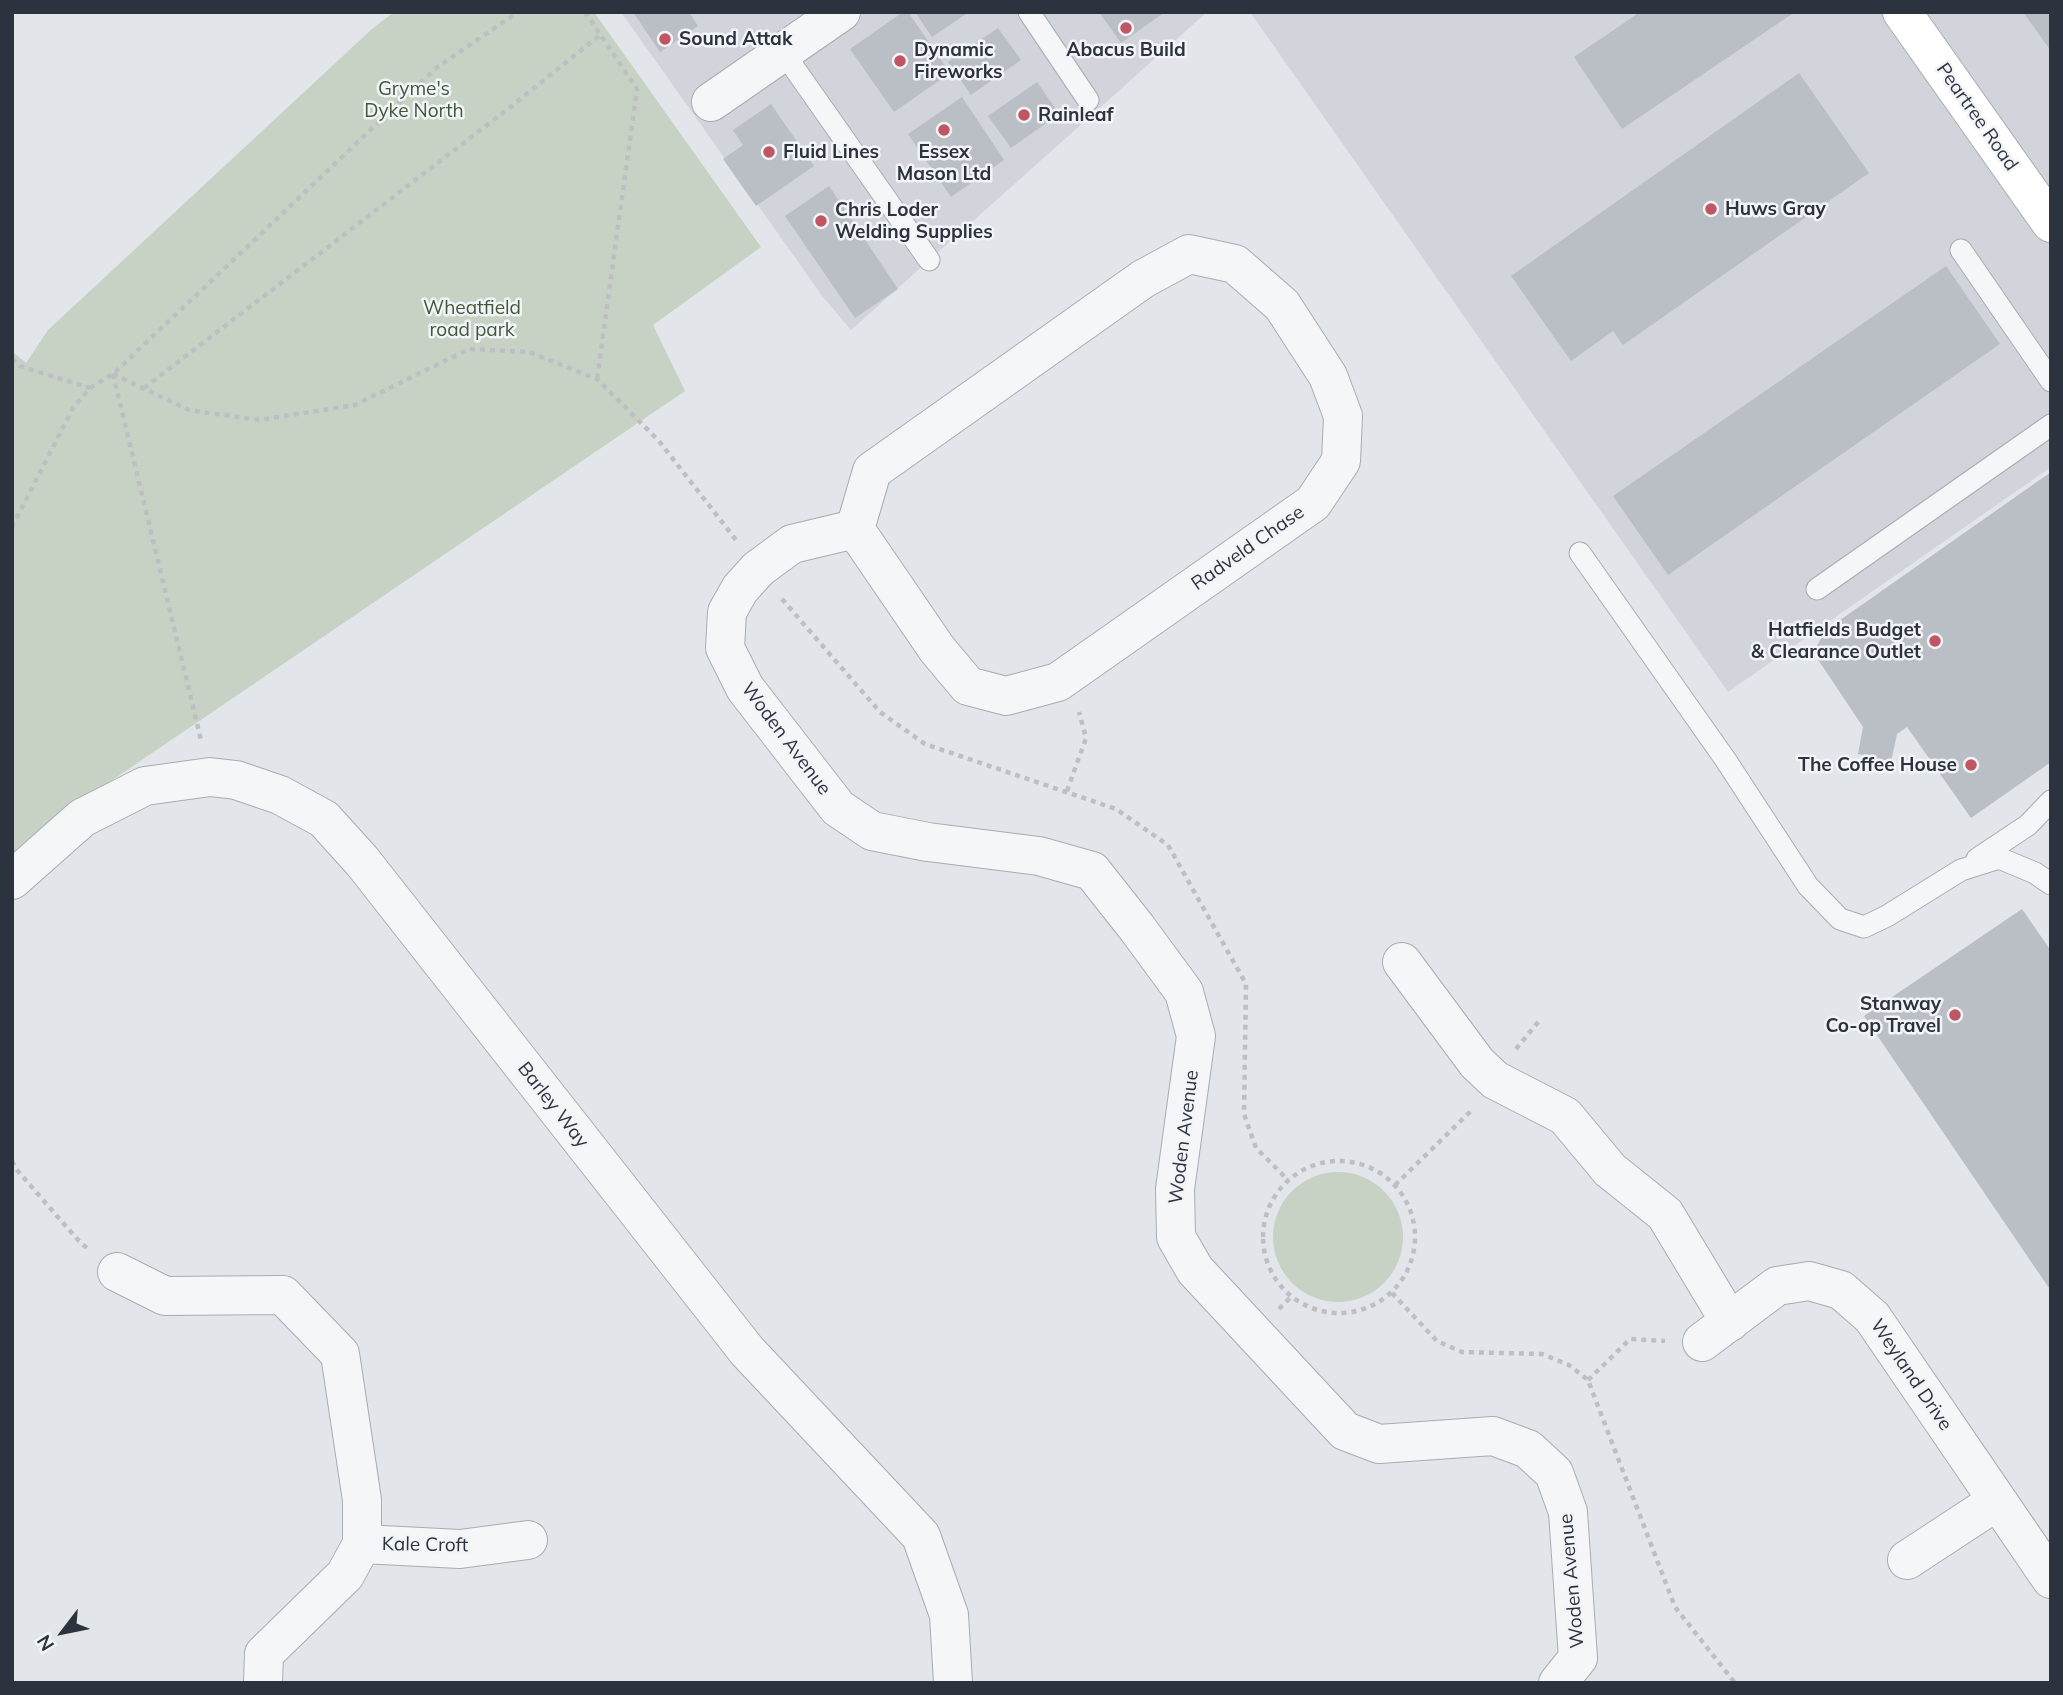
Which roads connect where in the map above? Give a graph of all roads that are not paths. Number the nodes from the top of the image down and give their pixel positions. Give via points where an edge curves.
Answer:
1 (841, 12) edge
2 (1029, 12) edge
3 (1902, 12) edge
4 (783, 52) junction
5 (1088, 100) dead end
6 (711, 102) dead end
7 (2051, 223) edge
8 (1961, 250) dead end
9 (929, 260) dead end
10 (2051, 381) edge
11 (2051, 425) edge
12 (855, 529) junction
13 (1580, 553) dead end
14 (1817, 589) dead end
15 (2051, 802) edge
16 (2028, 825) junction
17 (2051, 827) edge
18 (1961, 870) junction
19 (12, 880) edge
20 (2051, 884) edge
21 (1402, 961) dead end
22 (117, 1272) road end
23 (1997, 1501) junction
24 (528, 1540) dead end
25 (362, 1544) junction
26 (1907, 1560) dead end
27 (2051, 1579) edge
28 (263, 1683) edge
29 (953, 1683) edge
30 (1558, 1683) edge

1 - 4 street
2 - 5 lane
3 - 7 street, Peartree Road
4 - 6 street
4 - 9 lane
8 - 10 lane
11 - 14 lane
12 - 12 street, Radveld Chase via 937,649 968,686 1006,695 1058,682 1312,503 1341,461 1343,416 1328,376 1282,305 1235,264 1189,254 1143,279 872,471
12 - 30 street, Woden Avenue via 792,544 740,589 727,612 724,648 745,688 838,808 872,831 1040,856 1092,871 1184,992 1196,1037 1175,1189 1175,1237 1195,1270 1345,1431 1379,1444 1493,1436 1528,1449 1554,1473 1568,1512 1578,1658
13 - 18 lane via 1808,886 1840,919 1864,927
15 - 16 lane
16 - 17 lane
16 - 18 lane
18 - 20 lane via 1999,858
19 - 29 street, Barley Way via 82,818 145,786 210,777 236,780 280,795 324,819 362,861 747,1351 921,1536 950,1615
21 - 23 street, Weyland Drive via 1477,1063 1495,1080 1565,1116 1610,1170 1665,1214 1716,1332 1777,1286 1809,1281 1841,1290 1872,1317
22 - 25 street via 165,1296 283,1295 340,1354 362,1500
23 - 26 street
23 - 27 street, Weyland Drive
24 - 25 street, Kale Croft via 460,1549
25 - 28 street via 345,1574 264,1654

